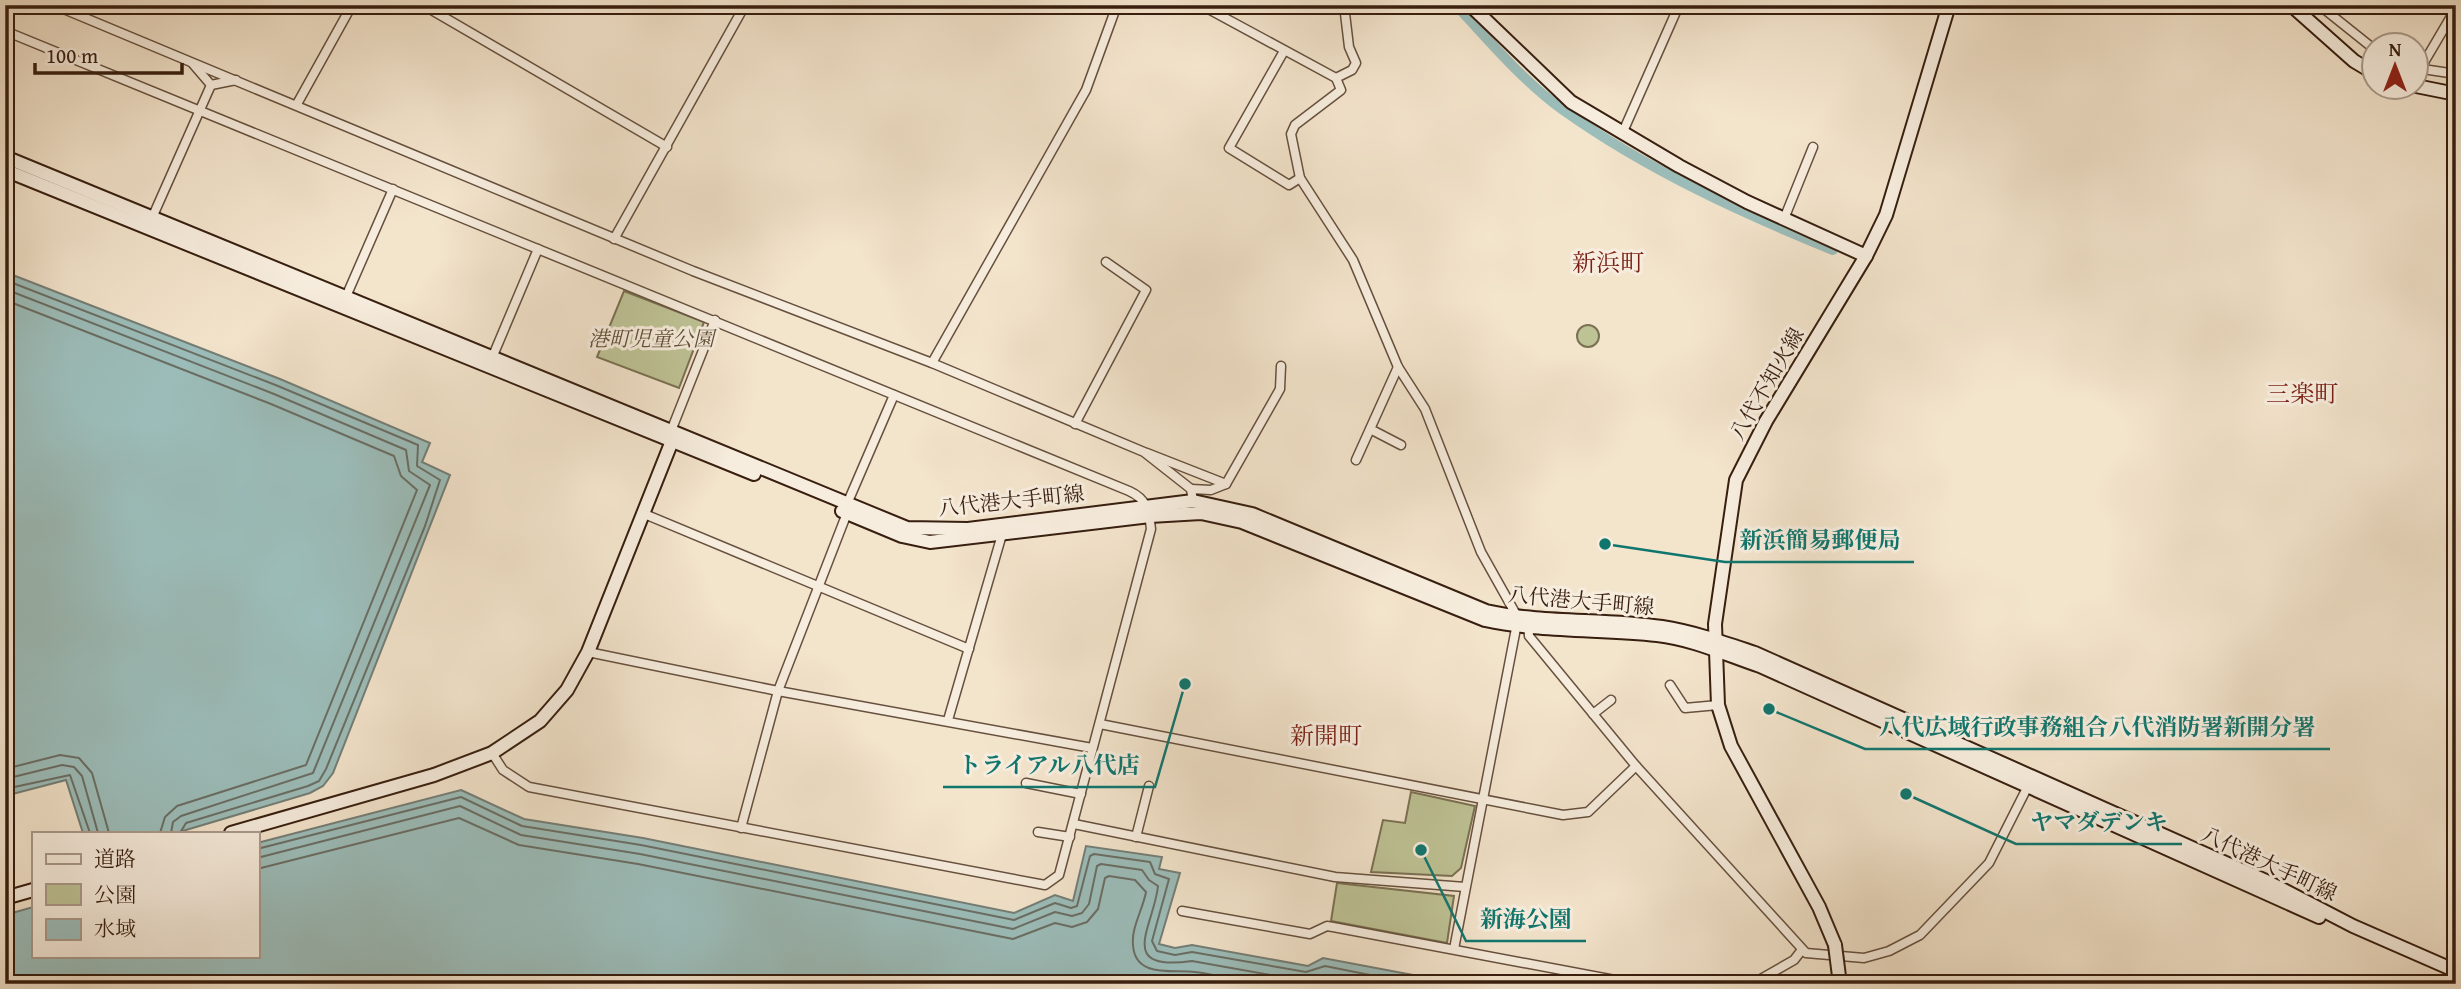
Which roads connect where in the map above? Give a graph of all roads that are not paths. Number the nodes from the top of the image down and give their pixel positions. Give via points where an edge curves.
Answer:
1 (54, 5) edge
2 (352, 5) edge
3 (423, 5) edge
4 (745, 5) edge
5 (1118, 5) edge
6 (1201, 5) edge
7 (1344, 5) edge
8 (1470, 5) edge
9 (1679, 5) edge
10 (1948, 5) edge
11 (2291, 5) edge
12 (2319, 5) edge
13 (2456, 8) edge
14 (5, 31) edge
15 (2360, 38) edge
16 (2430, 50) edge
17 (1284, 51) junction
18 (191, 62) junction
19 (2360, 65) edge
20 (2430, 72) edge
21 (2456, 74) edge
22 (1336, 78) junction
23 (236, 80) junction
24 (211, 85) junction
25 (2430, 89) edge
26 (2456, 94) edge
27 (297, 104) junction
28 (199, 111) junction
29 (1622, 134) junction
30 (667, 146) junction
31 (1813, 147) dead end
32 (5, 158) edge
33 (5, 170) edge
34 (1300, 178) junction
35 (393, 189) junction
36 (152, 218) junction
37 (1784, 219) junction
38 (614, 239) junction
39 (538, 249) junction
40 (1866, 256) junction
41 (1106, 262) dead end
42 (345, 299) junction
43 (715, 320) junction
44 (492, 358) junction
45 (932, 363) junction
46 (1281, 366) dead end
47 (1398, 367) junction
48 (894, 395) junction
49 (1075, 424) junction
50 (1372, 430) junction
51 (672, 436) junction
52 (1401, 445) dead end
53 (1144, 452) junction
54 (1356, 460) dead end
55 (1226, 484) junction
56 (1192, 495) junction
57 (847, 508) junction
58 (1148, 510) junction
59 (642, 513) junction
60 (1004, 529) junction
61 (819, 585) junction
62 (1523, 623) junction
63 (1714, 645) junction
64 (969, 649) junction
65 (588, 652) junction
66 (1670, 685) dead end
67 (778, 691) junction
68 (1611, 700) dead end
69 (1718, 705) junction
70 (1593, 715) junction
71 (948, 720) junction
72 (1100, 724) junction
73 (1092, 748) junction
74 (492, 754) junction
75 (1636, 766) junction
76 (2030, 782) junction
77 (1026, 783) dead end
78 (1149, 786) dead end
79 (1081, 794) junction
80 (1484, 800) junction
81 (1074, 824) junction
82 (741, 828) junction
83 (1038, 831) dead end
84 (234, 832) edge
85 (1070, 837) junction
86 (1136, 837) junction
87 (1465, 887) junction
88 (32, 890) edge
89 (5, 898) edge
90 (1182, 911) dead end
91 (1454, 949) junction
92 (1801, 951) junction
93 (2456, 971) edge
94 (2456, 980) edge
95 (1636, 984) edge
96 (1752, 984) edge
97 (1840, 984) edge

1 - 18 street
2 - 27 street
3 - 30 street
4 - 30 street
5 - 45 street via 1086,90
6 - 17 street
7 - 22 street via 1349,47 1356,63
8 - 29 main road via 1571,102
9 - 29 street
10 - 40 main road, 八代不知火線 via 1886,215
11 - 19 main road
12 - 15 street
13 - 16 street
14 - 28 street
17 - 22 street
17 - 34 street via 1229,148 1289,185
18 - 23 street
18 - 24 street
20 - 21 street
22 - 34 street via 1341,90 1294,125 1291,134
23 - 24 street
23 - 27 street
24 - 28 street
25 - 26 main road
27 - 38 street
28 - 35 street
28 - 36 street
29 - 37 main road
30 - 38 street
31 - 37 street
32 - 36 main road
33 - 51 main road
34 - 47 street via 1353,260
35 - 39 street
35 - 42 street
36 - 42 main road
37 - 40 main road
38 - 45 street
39 - 43 street
39 - 44 street
40 - 63 main road, 八代不知火線 via 1766,421 1736,480
41 - 49 street via 1146,290
42 - 44 main road
43 - 48 street
43 - 51 street
44 - 51 main road
45 - 49 street
46 - 55 street via 1280,389
47 - 50 street
47 - 62 street via 1425,409 1481,552
48 - 57 street
48 - 58 street via 1129,491 1140,496
49 - 53 street
50 - 52 street
50 - 54 street
51 - 57 main road, 八代港大手町線
51 - 59 main road
53 - 55 street
53 - 56 street
55 - 56 street
56 - 58 main road, 八代港大手町線
56 - 62 main road, 八代港大手町線 via 1252,514
57 - 60 main road, 八代港大手町線 via 902,536 930,542
57 - 61 street
58 - 60 main road, 八代港大手町線
58 - 62 main road, 八代港大手町線 via 1225,516 1485,620
58 - 72 street via 1151,529
59 - 61 street
59 - 65 main road
60 - 64 street
61 - 64 street
61 - 67 street
62 - 63 main road, 八代港大手町線 via 1659,626
62 - 70 street
62 - 80 street
63 - 69 main road, 八代不知火線
63 - 76 main road, 八代港大手町線 via 1755,653
64 - 71 street
65 - 67 street
65 - 74 main road via 567,690 540,721
66 - 69 street via 1685,708
67 - 71 street
67 - 82 street
68 - 70 street
69 - 97 main road, 八代不知火線, bridge via 1731,746 1819,907 1835,945
70 - 75 street
71 - 73 street
72 - 73 street
72 - 80 street
73 - 79 street
74 - 82 street via 503,771 529,787
74 - 84 main road
75 - 80 street via 1588,812 1577,815
75 - 92 street
76 - 92 street via 1989,863 1920,935 1864,958
76 - 93 main road, 八代港大手町線 via 2266,881
76 - 94 main road, 八代港大手町線
77 - 79 street
78 - 86 street
79 - 81 street
80 - 87 street
81 - 85 street
81 - 86 street
82 - 85 street via 1045,885 1059,875
83 - 85 street
86 - 87 street via 1335,877
87 - 91 street
88 - 89 main road
90 - 91 street via 1310,933 1333,926
91 - 95 street
92 - 96 street via 1794,960

